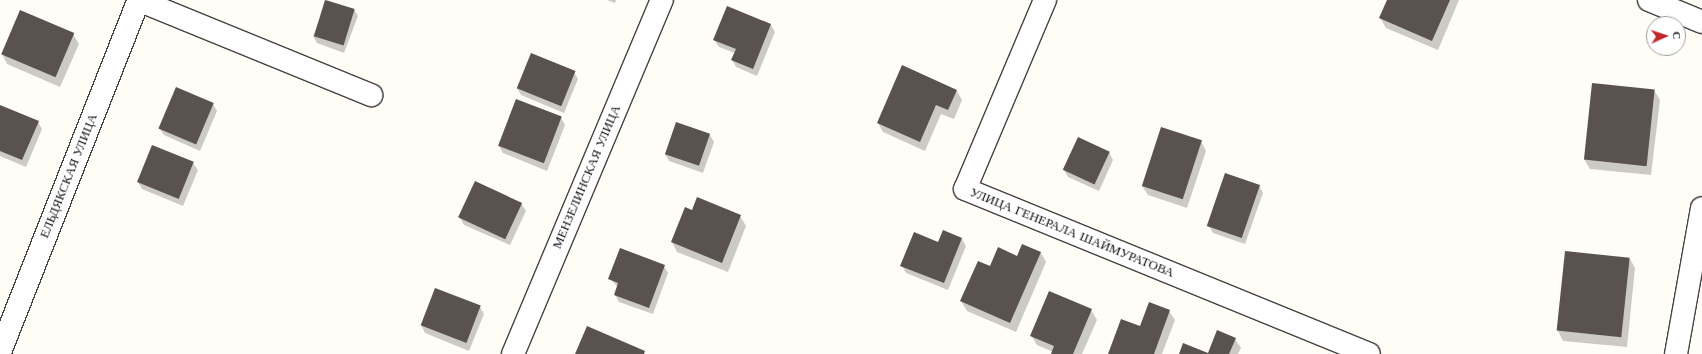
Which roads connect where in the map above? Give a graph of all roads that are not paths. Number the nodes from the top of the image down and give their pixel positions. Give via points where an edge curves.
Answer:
1 (138, 0) edge
2 (662, 0) edge
3 (1045, 0) edge
4 (1650, 0) edge
5 (1702, 22) edge
6 (371, 95) dead end
7 (1702, 208) edge
8 (0, 352) edge
9 (513, 354) edge
10 (1369, 354) edge
11 (1676, 354) edge

1 - 6 street
1 - 8 street, ЕЛЬДЯКСКАЯ УЛИЦА
2 - 9 street, МЕНЗЕЛИНСКАЯ УЛИЦА
3 - 10 street, УЛИЦА ГЕНЕРАЛА ШАЙМУРАТОВА via 965,189
4 - 5 street
7 - 11 street

